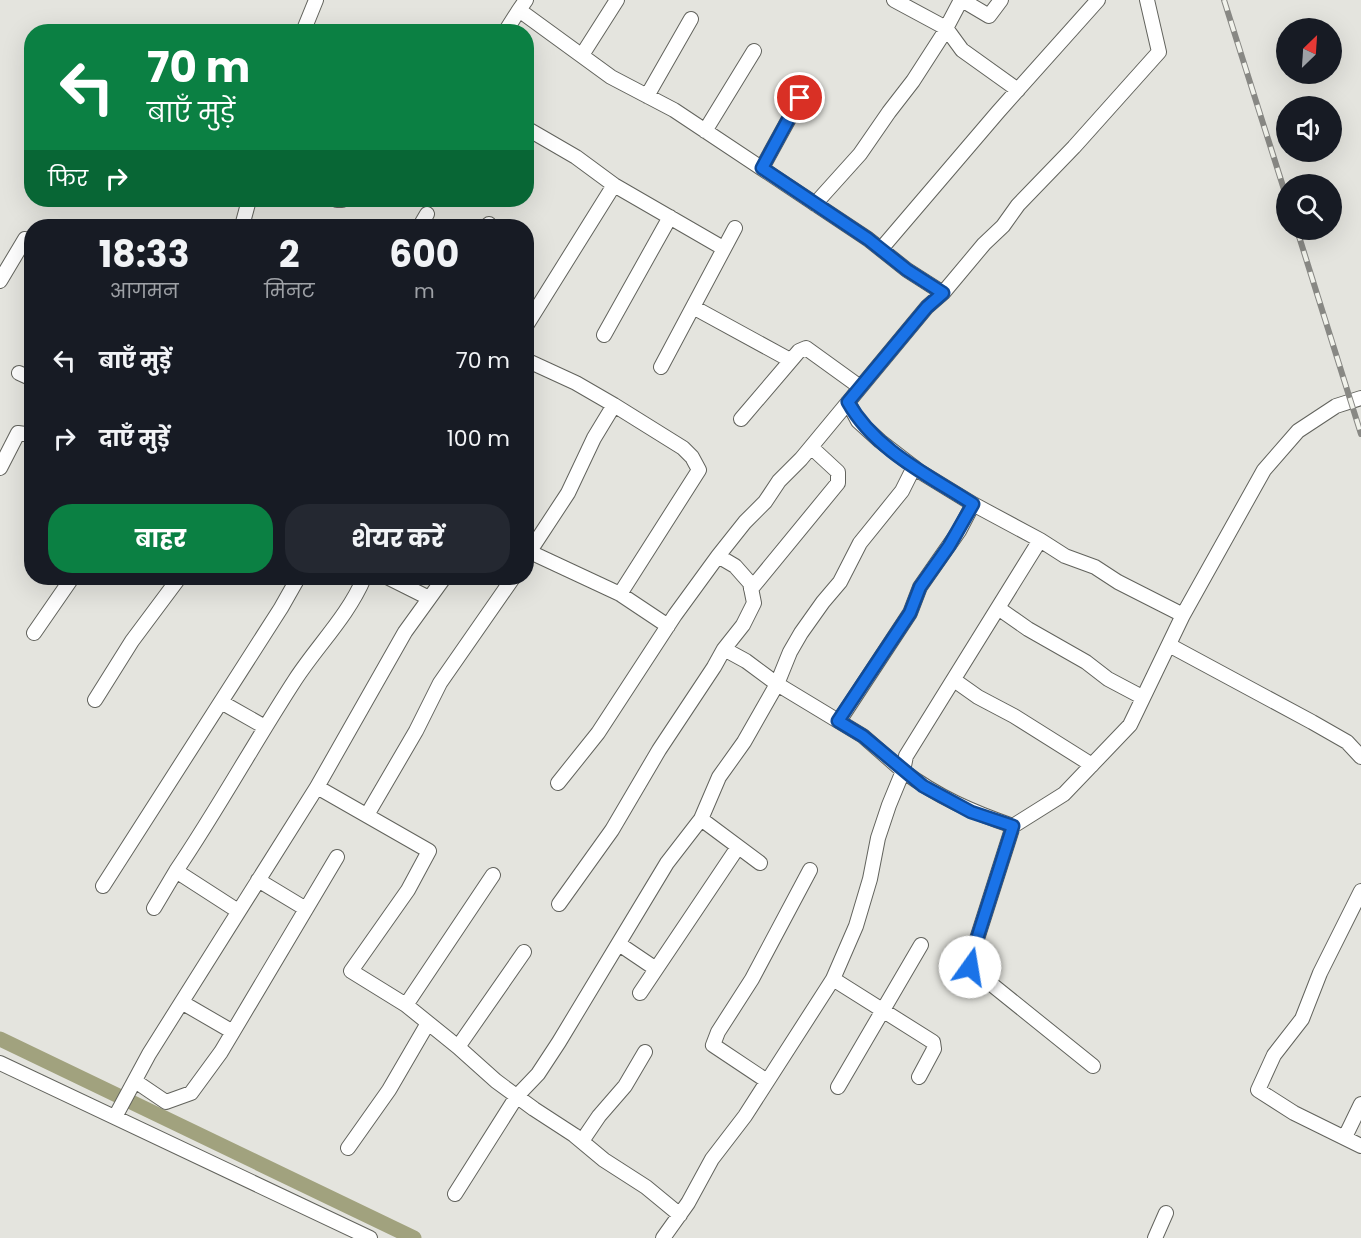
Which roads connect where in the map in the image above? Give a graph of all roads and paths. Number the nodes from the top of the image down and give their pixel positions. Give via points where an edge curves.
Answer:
1 (316, 0) edge
2 (617, 0) edge
3 (894, 0) edge
4 (961, 0) edge
5 (1001, 0) edge
6 (1098, 0) edge
7 (1147, 0) edge
8 (522, 5) edge
9 (691, 19) dead end
10 (306, 24) edge
11 (510, 24) edge
12 (946, 28) junction
13 (754, 51) dead end
14 (582, 55) junction
15 (808, 84) dead end
16 (1018, 90) junction
17 (647, 96) junction
18 (705, 131) junction
19 (534, 133) edge
20 (762, 168) junction
21 (614, 185) junction
22 (815, 204) junction
23 (428, 214) dead end
24 (670, 218) junction
25 (425, 219) edge
26 (735, 228) dead end
27 (24, 242) edge
28 (723, 248) junction
29 (881, 249) junction
30 (0, 281) edge
31 (943, 293) junction
32 (693, 307) junction
33 (534, 313) edge
34 (604, 335) dead end
35 (790, 360) junction
36 (534, 364) edge
37 (661, 367) dead end
38 (860, 387) junction
39 (1361, 398) edge
40 (848, 402) junction
41 (614, 405) junction
42 (741, 419) dead end
43 (24, 434) edge
44 (811, 447) junction
45 (914, 467) junction
46 (0, 468) edge
47 (973, 504) junction
48 (1040, 540) junction
49 (534, 545) edge
50 (718, 556) junction
51 (534, 557) edge
52 (67, 585) edge
53 (174, 585) edge
54 (294, 585) edge
55 (361, 585) edge
56 (403, 585) edge
57 (439, 585) edge
58 (508, 585) edge
59 (751, 589) junction
60 (620, 594) junction
61 (429, 598) junction
62 (998, 608) junction
63 (1183, 615) junction
64 (668, 626) junction
65 (34, 633) dead end
66 (1169, 645) junction
67 (724, 649) junction
68 (954, 680) junction
69 (777, 684) junction
70 (1142, 697) junction
71 (95, 700) dead end
72 (221, 702) junction
73 (838, 721) junction
74 (265, 727) junction
75 (1361, 757) edge
76 (1092, 765) junction
77 (903, 771) junction
78 (558, 783) dead end
79 (316, 787) junction
80 (367, 815) junction
81 (701, 819) junction
82 (1013, 826) junction
83 (738, 847) junction
84 (337, 858) dead end
85 (760, 864) dead end
86 (810, 870) dead end
87 (176, 871) junction
88 (493, 875) dead end
89 (258, 880) junction
90 (103, 886) dead end
91 (1361, 891) edge
92 (559, 904) dead end
93 (154, 908) dead end
94 (306, 909) junction
95 (238, 911) junction
96 (619, 944) junction
97 (921, 945) dead end
98 (524, 952) dead end
99 (656, 969) junction
100 (833, 979) junction
101 (640, 993) dead end
102 (183, 1002) junction
103 (406, 1005) junction
104 (883, 1011) junction
105 (428, 1023) junction
106 (233, 1032) junction
107 (458, 1047) junction
108 (645, 1052) dead end
109 (0, 1062) edge
110 (1093, 1066) dead end
111 (919, 1077) dead end
112 (767, 1081) junction
113 (133, 1084) junction
114 (838, 1087) dead end
115 (517, 1096) junction
116 (1361, 1104) edge
117 (116, 1117) junction
118 (1345, 1137) junction
119 (582, 1141) junction
120 (1361, 1146) edge
121 (348, 1148) dead end
122 (455, 1194) dead end
123 (1166, 1213) dead end
124 (680, 1215) junction
125 (370, 1238) edge
126 (663, 1238) edge
127 (1155, 1238) edge

1 - 10 street
2 - 14 street
3 - 12 street
4 - 5 street via 989,16
4 - 12 street
6 - 16 street
7 - 31 street via 1159,52
8 - 11 street
8 - 14 street
9 - 17 street
12 - 16 street via 962,50
12 - 22 street via 860,154
13 - 18 street
14 - 17 street via 611,77
15 - 20 street
16 - 29 street
17 - 18 street
18 - 20 street
19 - 21 street
20 - 22 street
21 - 24 street
21 - 33 street
22 - 29 street
23 - 25 street
24 - 28 street
24 - 34 street
26 - 28 street
27 - 30 street
28 - 32 street
29 - 31 street
31 - 38 street
32 - 35 street
32 - 37 street
35 - 38 street via 806,348
35 - 42 street
36 - 41 street
38 - 40 street
39 - 63 street via 1336,406 1298,431 1264,470
40 - 44 street
40 - 45 street via 858,421
41 - 49 street via 568,494
41 - 60 street via 683,448 699,470
43 - 46 street via 18,433
44 - 50 street
44 - 59 street via 838,472 838,483
45 - 47 street
45 - 69 street via 902,491 860,543 840,582 801,633
47 - 48 street
47 - 73 street via 920,587 910,613
48 - 62 street
48 - 63 street
50 - 59 street via 735,567
50 - 64 street
51 - 60 street
52 - 65 street
53 - 71 street
54 - 72 street
55 - 74 street
56 - 61 street
57 - 61 street
58 - 80 street via 440,683
59 - 67 street via 754,603
60 - 64 street
61 - 79 street via 405,632
62 - 68 street
62 - 70 street
63 - 66 street
64 - 78 street via 598,733
66 - 70 street
66 - 75 street via 1347,742
67 - 69 street
67 - 92 street via 612,830
68 - 76 street
68 - 77 street via 906,756
69 - 73 street
69 - 81 street via 719,777
70 - 76 street via 1130,724
72 - 74 street
72 - 90 street
73 - 77 street via 863,736
74 - 87 street
76 - 82 street via 1064,794
77 - 82 street via 971,812
77 - 100 street via 888,805 856,926
79 - 80 street
79 - 89 street
80 - 103 street via 429,851 408,890 351,971
81 - 83 street
81 - 96 street via 667,863
82 - 110 street via 969,964
83 - 85 street
83 - 99 street
84 - 94 street
86 - 112 street via 713,1045
87 - 93 street
87 - 95 street
88 - 103 street
89 - 94 street
89 - 95 street
91 - 118 street via 1302,1019 1274,1054 1258,1090 1294,1113
94 - 106 street
95 - 102 street
96 - 99 street
96 - 115 street via 538,1074
97 - 104 street
98 - 107 street
99 - 101 street
100 - 104 street
100 - 112 street
102 - 106 street
102 - 113 street
103 - 105 street
104 - 111 street via 933,1042 934,1049
104 - 114 street
105 - 107 street
105 - 121 street
106 - 113 street via 191,1093 166,1102
107 - 115 street
108 - 119 street via 625,1086
109 - 117 street
112 - 124 street via 712,1159
113 - 117 street
115 - 119 street
115 - 122 street
116 - 118 street
117 - 125 street
118 - 120 street
119 - 124 street
123 - 127 street
124 - 126 street

